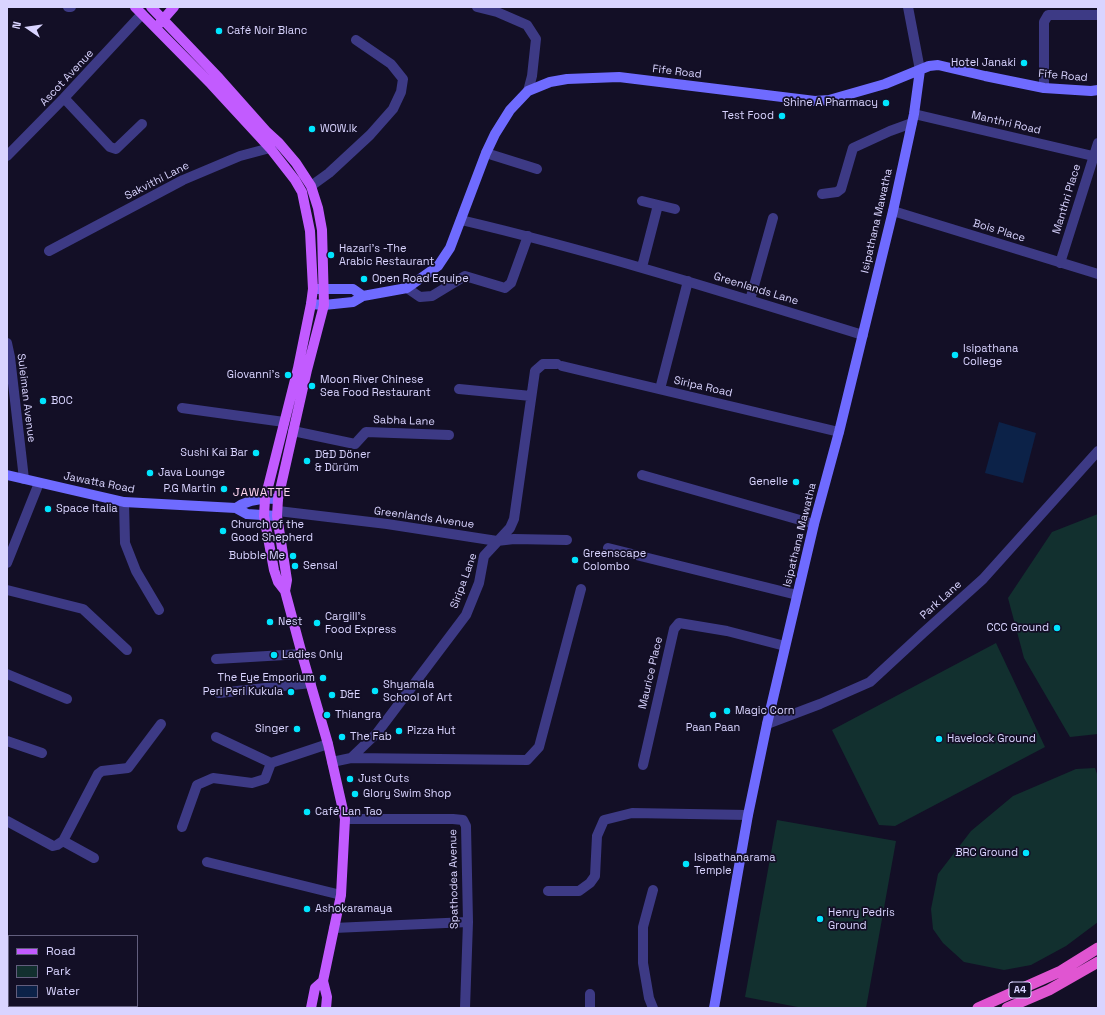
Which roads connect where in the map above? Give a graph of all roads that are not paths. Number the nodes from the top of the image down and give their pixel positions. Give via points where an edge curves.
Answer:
1 (68, 7) edge
2 (71, 7) edge
3 (152, 7) edge
4 (174, 7) edge
5 (477, 7) edge
6 (908, 7) edge
7 (139, 10) edge
8 (1098, 15) edge
9 (163, 20) junction
10 (155, 27) junction
11 (356, 40) dead end
12 (920, 70) junction
13 (1044, 88) junction
14 (1098, 90) edge
15 (528, 91) junction
16 (64, 98) junction
17 (913, 119) junction
18 (142, 124) dead end
19 (279, 143) junction
20 (1098, 143) edge
21 (270, 148) junction
22 (486, 153) junction
23 (7, 156) edge
24 (1093, 156) junction
25 (537, 169) dead end
26 (311, 186) junction
27 (822, 194) dead end
28 (642, 201) dead end
29 (658, 205) junction
30 (676, 209) dead end
31 (892, 211) junction
32 (773, 218) dead end
33 (461, 220) junction
34 (528, 236) junction
35 (49, 251) dead end
36 (1060, 263) junction
37 (642, 267) junction
38 (1098, 274) edge
39 (688, 281) junction
40 (324, 288) junction
41 (407, 288) junction
42 (313, 289) junction
43 (363, 296) junction
44 (750, 300) junction
45 (312, 304) junction
46 (324, 305) junction
47 (863, 335) junction
48 (7, 343) edge
49 (543, 364) joint
50 (459, 389) dead end
51 (660, 389) junction
52 (531, 396) junction
53 (182, 408) dead end
54 (284, 422) junction
55 (293, 431) junction
56 (839, 432) junction
57 (450, 434) dead end
58 (1098, 451) edge
59 (7, 475) edge
60 (642, 475) dead end
61 (24, 479) junction
62 (39, 483) junction
63 (265, 499) junction
64 (278, 499) junction
65 (124, 502) junction
66 (236, 508) junction
67 (277, 513) junction
68 (264, 516) junction
69 (814, 524) junction
70 (567, 540) dead end
71 (497, 541) junction
72 (608, 548) dead end
73 (7, 564) edge
74 (582, 589) dead end
75 (7, 590) edge
76 (286, 591) junction
77 (797, 595) junction
78 (159, 610) dead end
79 (785, 646) junction
80 (127, 650) dead end
81 (302, 654) junction
82 (216, 659) dead end
83 (7, 674) edge
84 (311, 683) junction
85 (219, 693) dead end
86 (67, 699) dead end
87 (162, 724) dead end
88 (767, 724) junction
89 (216, 737) dead end
90 (7, 741) edge
91 (328, 744) junction
92 (42, 753) dead end
93 (351, 758) junction
94 (332, 762) junction
95 (271, 764) junction
96 (643, 765) dead end
97 (748, 815) junction
98 (345, 819) junction
99 (7, 821) edge
100 (182, 827) dead end
101 (63, 841) junction
102 (94, 858) dead end
103 (207, 862) dead end
104 (653, 890) dead end
105 (548, 891) dead end
106 (341, 895) junction
107 (468, 922) junction
108 (334, 928) junction
109 (1098, 948) edge
110 (1098, 962) edge
111 (323, 981) junction
112 (590, 994) dead end
113 (1012, 1007) edge
114 (312, 1008) edge
115 (326, 1008) edge
116 (465, 1008) edge
117 (590, 1008) edge
118 (653, 1008) edge
119 (714, 1008) edge
120 (978, 1008) edge

1 - 2 street
3 - 9 main road
4 - 9 main road
5 - 15 street via 497,12 527,25 536,39
6 - 12 street
7 - 10 main road
7 - 16 street, Ascot Avenue
8 - 13 street via 1048,15 1045,18
9 - 10 main road
9 - 19 main road
10 - 21 main road
11 - 26 street via 391,64 403,79 401,92 393,109 370,135
12 - 13 main road, Fife Road via 938,65
12 - 15 main road, Fife Road via 885,84 829,100 815,101 619,77 567,79 550,82
12 - 17 main road, Isipathana Mawatha
13 - 14 main road, Fife Road
15 - 22 main road, Fife Road via 510,110
16 - 18 street via 110,147 116,149
16 - 23 street, Ascot Avenue
17 - 24 street, Manthri Road
17 - 27 street via 853,148 841,189
17 - 31 main road, Isipathana Mawatha
19 - 21 street, Sakvithi Lane
19 - 26 main road
20 - 24 street, Manthri Place
21 - 35 street, Sakvithi Lane via 240,156 183,180
21 - 42 main road via 302,192 310,231
22 - 25 street
22 - 33 main road, Fife Road
24 - 36 street, Manthri Place
26 - 40 main road via 322,230
28 - 29 street
29 - 30 street
29 - 37 street
31 - 36 street, Bois Place
31 - 47 main road, Isipathana Mawatha
32 - 44 street
33 - 34 street, Greenlands Lane
33 - 41 main road, Fife Road via 450,248 438,266
34 - 37 street, Greenlands Lane
34 - 41 street via 511,283 505,288 465,276 432,296 420,297
36 - 38 street, Bois Place
37 - 39 street, Greenlands Lane
39 - 44 street, Greenlands Lane
39 - 51 street
40 - 42 main road
40 - 43 main road via 353,289
40 - 46 main road
41 - 43 main road, Fife Road
42 - 45 main road
43 - 46 main road, Fife Road via 353,302
44 - 47 street, Greenlands Lane
45 - 46 main road, Fife Road
45 - 54 main road
46 - 55 main road
47 - 56 main road, Isipathana Mawatha
48 - 61 street, Suleiman Avenue
49 - 51 street, Siripa Road via 559,365
49 - 52 street, Siripa Lane via 535,371
50 - 52 street
51 - 56 street, Siripa Road
52 - 71 street, Siripa Lane via 514,519 510,528
53 - 54 street
54 - 63 main road
55 - 57 street, Sabha Lane via 355,444 366,432
55 - 64 main road
56 - 69 main road, Isipathana Mawatha
58 - 88 street, Park Lane via 983,579 870,682
59 - 61 main road, Jawatta Road
60 - 69 street
61 - 62 main road, Jawatta Road
62 - 65 main road, Jawatta Road
62 - 73 street
63 - 64 main road, Jawatta Road
63 - 66 main road, Jawatta Road via 247,501
63 - 68 main road
64 - 67 main road
65 - 66 main road, Jawatta Road
65 - 78 street via 125,543 136,571
66 - 68 main road, Jawatta Road via 247,514
67 - 68 main road, Jawatta Road
67 - 71 street, Greenlands Avenue via 387,524
67 - 76 main road via 287,580
68 - 76 main road via 274,570 278,582
69 - 77 main road, Isipathana Mawatha
70 - 71 street, Greenlands Avenue
71 - 93 street, Siripa Lane via 484,556 479,583 466,615 377,733
72 - 77 street
74 - 93 street via 539,746 527,760
75 - 80 street via 83,609
76 - 81 main road
77 - 79 main road, Isipathana Mawatha
79 - 88 main road, Isipathana Mawatha
79 - 96 street, Maurice Place via 727,631 679,623 674,629
81 - 82 street
81 - 84 main road
83 - 86 street
84 - 85 street
84 - 91 main road
87 - 101 street via 128,768 102,771 98,774
88 - 97 main road, Isipathana Mawatha
89 - 95 street
90 - 92 street
91 - 94 main road
91 - 95 street
93 - 94 street
94 - 98 main road
95 - 100 street via 265,779 252,783 213,778 197,785
97 - 105 street via 632,813 604,820 597,836 595,876 590,883 579,892
97 - 119 main road, Isipathana Mawatha
98 - 106 main road
98 - 107 street, Spathodea Avenue via 463,820 466,826
99 - 101 street via 53,846
101 - 102 street
103 - 106 street
104 - 118 street via 643,927 643,963
106 - 108 main road
107 - 108 street
107 - 116 street, Spathodea Avenue
108 - 111 main road
109 - 120 highway, A4 via 1061,971
110 - 113 highway, A4 via 1049,990
111 - 114 main road via 315,988
111 - 115 main road via 327,996
112 - 117 street

